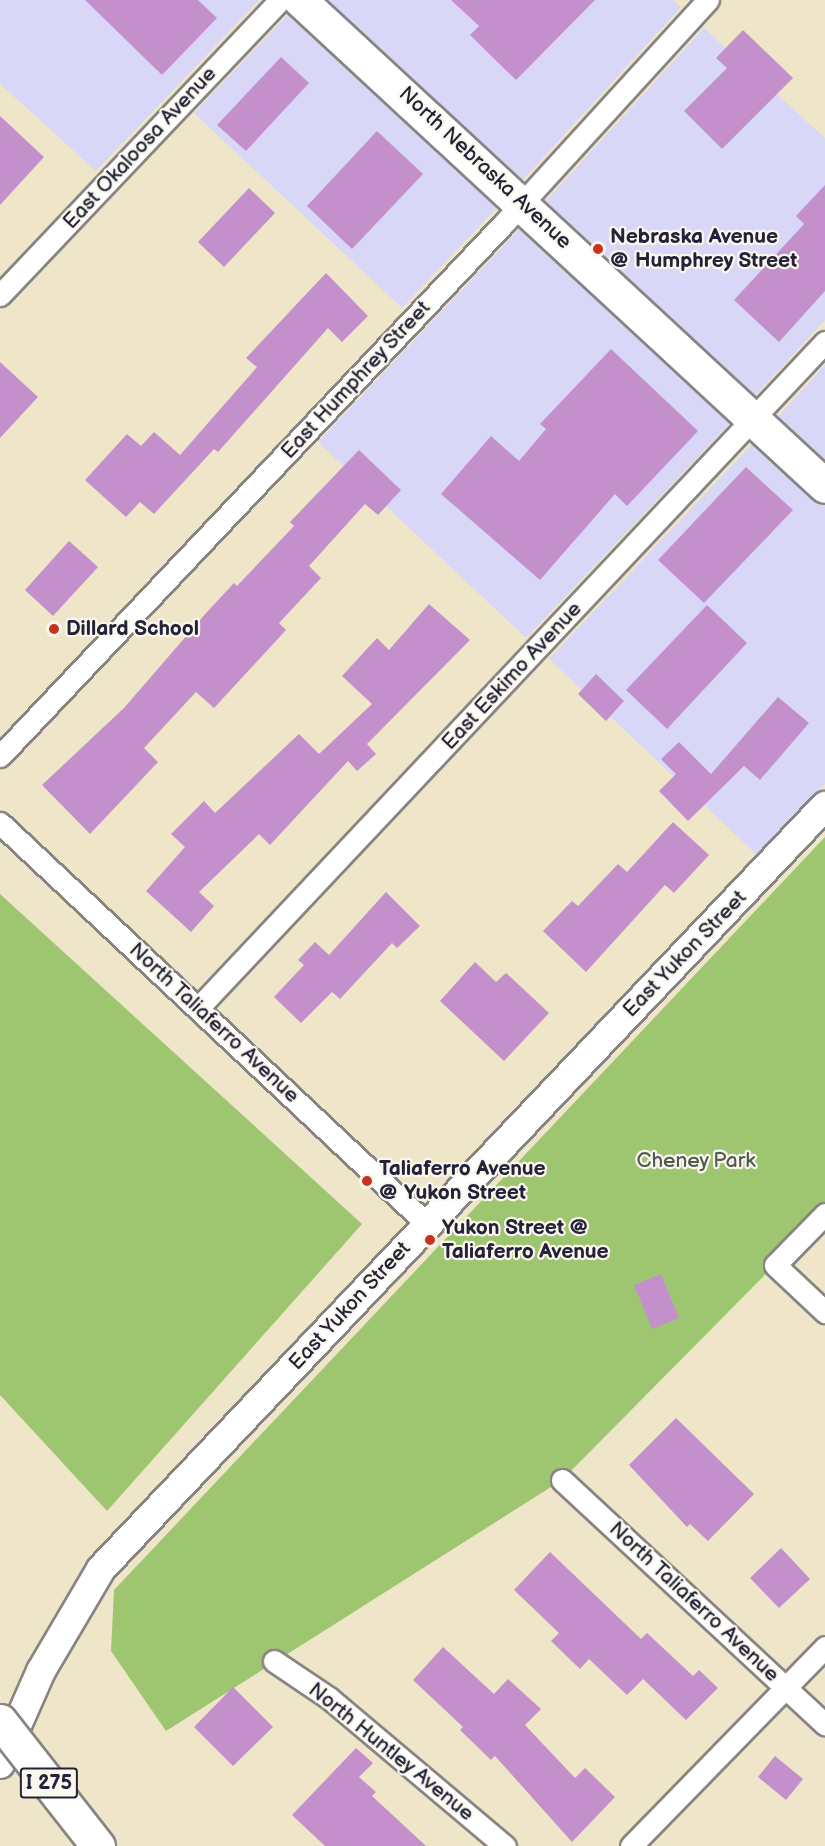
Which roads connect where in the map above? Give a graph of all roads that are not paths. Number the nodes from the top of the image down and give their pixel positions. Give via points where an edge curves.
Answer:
1 (280, 0) edge
2 (300, 0) edge
3 (708, 0) edge
4 (523, 203) junction
5 (0, 295) edge
6 (825, 342) edge
7 (754, 420) junction
8 (825, 486) edge
9 (0, 756) edge
10 (825, 806) edge
11 (0, 823) edge
12 (198, 1008) junction
13 (825, 1214) edge
14 (427, 1224) junction
15 (825, 1312) edge
16 (562, 1480) dead end
17 (825, 1647) edge
18 (274, 1661) dead end
19 (785, 1688) junction
20 (0, 1720) edge
21 (825, 1724) edge
22 (0, 1764) edge
23 (98, 1846) edge
24 (505, 1846) edge
25 (631, 1846) edge

1 - 5 street, East Okaloosa Avenue
2 - 4 main road, North Nebraska Avenue
3 - 4 street, East Humphrey Street
4 - 7 main road, North Nebraska Avenue
4 - 9 street, East Humphrey Street
6 - 7 street, East Eskimo Avenue
7 - 8 main road, North Nebraska Avenue
7 - 12 street, East Eskimo Avenue
10 - 14 street, East Yukon Street
11 - 12 street, North Taliaferro Avenue
12 - 14 street, North Taliaferro Avenue
13 - 15 street via 775,1265
14 - 22 street, East Yukon Street via 101,1569 41,1671
16 - 19 street, North Taliaferro Avenue
17 - 19 street
18 - 24 street, North Huntley Avenue via 329,1698
19 - 21 street, North Taliaferro Avenue
19 - 25 street
20 - 23 main road, I 275, bridge

